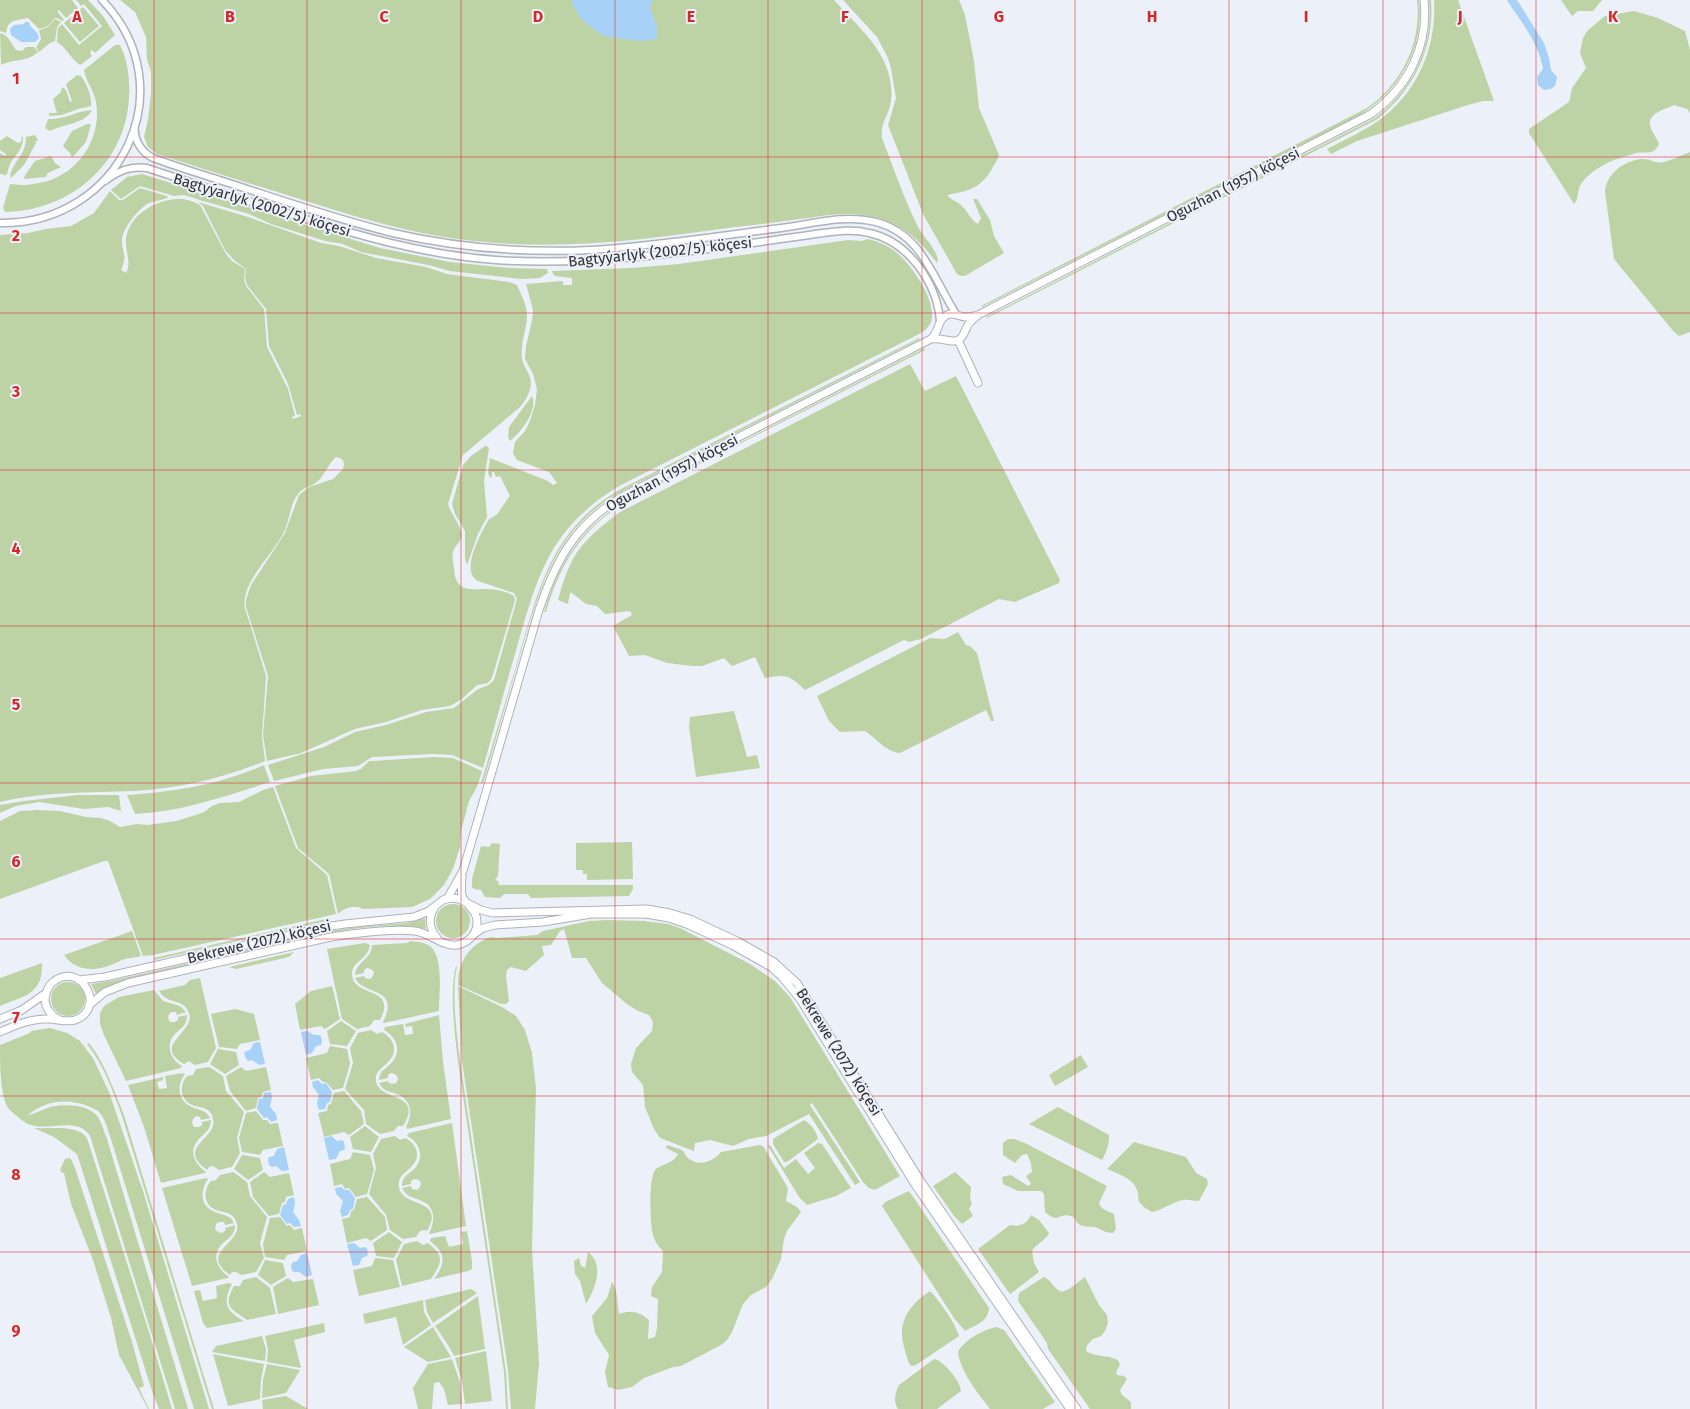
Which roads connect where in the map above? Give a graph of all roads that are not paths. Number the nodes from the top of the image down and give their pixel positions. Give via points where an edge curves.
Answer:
1 (102, 0) edge
2 (1424, 0) edge
3 (135, 125) junction
4 (105, 181) junction
5 (0, 223) edge
6 (958, 315) junction
7 (978, 315) junction
8 (940, 324) junction
9 (967, 327) junction
10 (931, 339) junction
11 (947, 340) junction
12 (958, 340) junction
13 (978, 383) dead end
14 (463, 871) junction
15 (447, 899) junction
16 (436, 905) junction
17 (470, 905) junction
18 (473, 935) junction
19 (437, 938) junction
20 (79, 980) junction
21 (46, 993) junction
22 (89, 1005) junction
23 (0, 1019) edge
24 (60, 1020) junction
25 (0, 1032) edge
26 (1070, 1409) edge
27 (1077, 1409) edge

1 - 3 street, Bagtyýarlyk (2002/5) köçesi via 119,21 134,54 139,89
2 - 7 main road, Oguzhan (1957) köçesi via 1423,32 1413,65 1398,90 1371,114
3 - 4 street, Bagtyýarlyk (2002/5) köçesi via 121,159
3 - 6 street, Bagtyýarlyk (2002/5) köçesi via 137,142 142,150 157,160 384,231 464,245 520,250 591,250 840,220 874,222 904,236 920,251
4 - 5 street, Bagtyýarlyk (2002/5) köçesi via 88,197 57,214 29,222
4 - 8 street, Bagtyýarlyk (2002/5) köçesi via 123,170 147,168 384,242 495,260 553,262 650,256 823,233 869,232 901,247 918,265 934,295
6 - 7 main road, Oguzhan (1957) köçesi
6 - 8 main road, Oguzhan (1957) köçesi via 946,315
6 - 9 main road
7 - 9 main road, Oguzhan (1957) köçesi
8 - 10 main road, Oguzhan (1957) köçesi
8 - 11 main road via 942,336
9 - 12 main road, Oguzhan (1957) köçesi via 964,336
10 - 11 main road
10 - 14 main road, Oguzhan (1957) köçesi via 621,497 583,527 562,554 547,586
11 - 12 main road
12 - 13 main road
14 - 15 main road, Oguzhan (1957) köçesi
14 - 17 main road, Oguzhan (1957) köçesi via 463,898
15 - 16 main road, Bekrewe (2072) köçesi
15 - 17 main road, Bekrewe (2072) köçesi via 459,899
16 - 19 main road via 430,924
16 - 20 main road, Bekrewe (2072) köçesi via 414,917 335,925 105,977
17 - 18 main road via 477,919
17 - 27 main road, Bekrewe (2072) köçesi via 493,913 647,909 670,912 739,942 786,971 809,1000 920,1180
18 - 19 main road, Bekrewe (2072) köçesi via 456,945
18 - 26 main road, Bekrewe (2072) köçesi via 483,928 499,924 543,922 591,914 646,914 689,925 771,967 800,999 914,1183
19 - 22 main road, Bekrewe (2072) köçesi via 408,930 331,937 122,985 105,992
20 - 21 main road, Bekrewe (2072) köçesi via 68,976 59,978
20 - 22 main road via 88,989
21 - 23 main road, Bekrewe (2072) köçesi via 22,1010
21 - 24 main road via 48,1009
22 - 24 main road, Bekrewe (2072) köçesi via 80,1018
24 - 25 main road, Bekrewe (2072) köçesi via 32,1020

